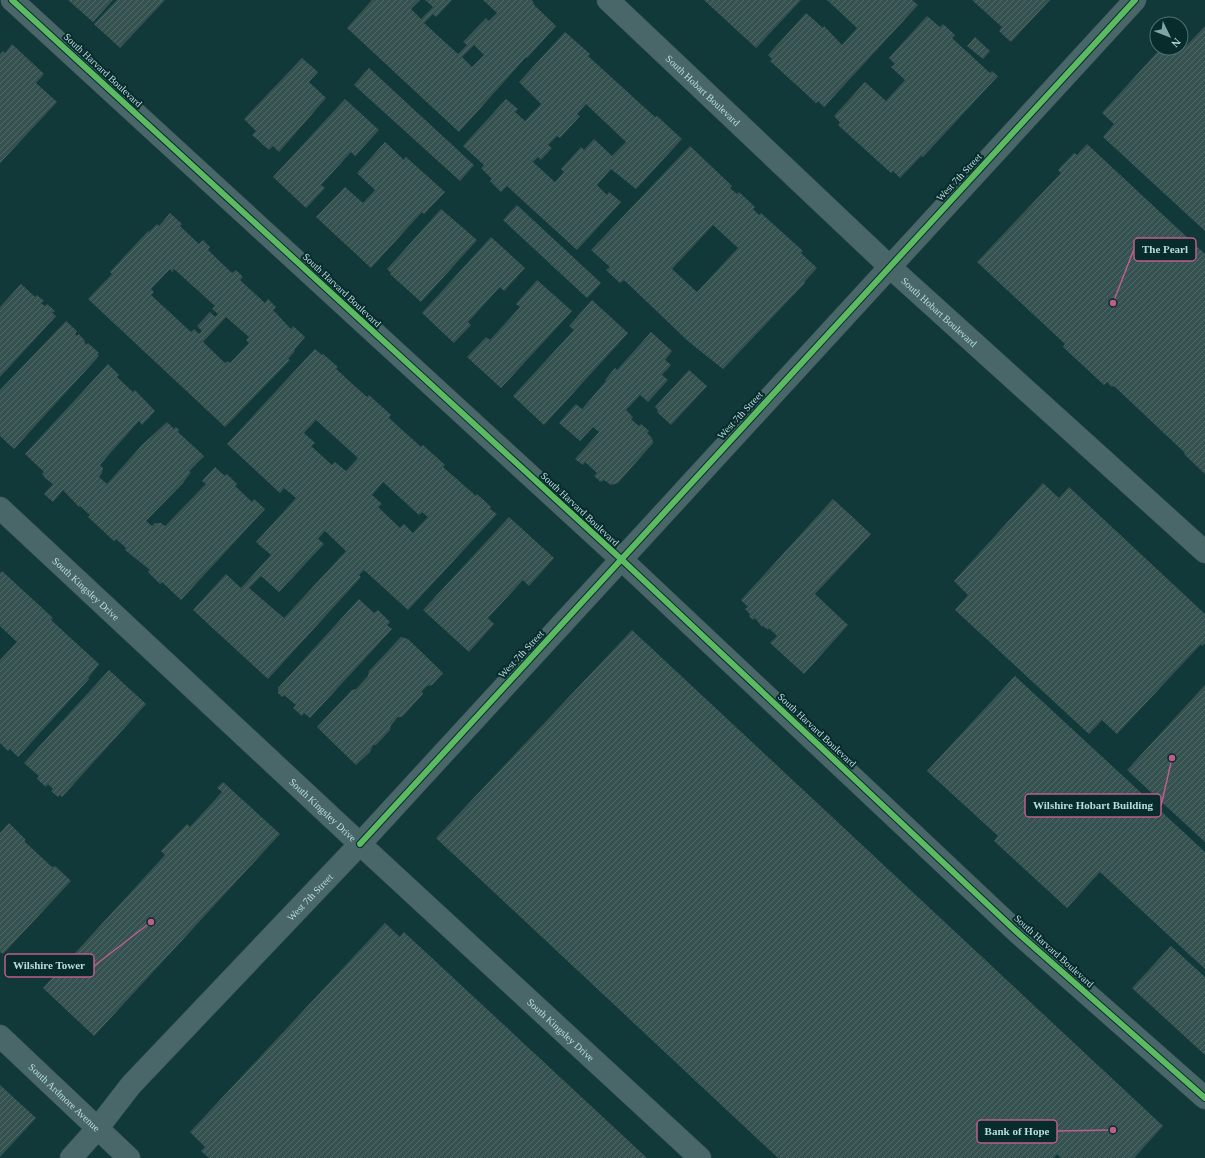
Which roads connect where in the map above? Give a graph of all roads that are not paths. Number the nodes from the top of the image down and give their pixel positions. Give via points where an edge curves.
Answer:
1 (12, 0) edge
2 (608, 0) edge
3 (1135, 0) edge
4 (890, 266) junction
5 (0, 508) edge
6 (1205, 552) edge
7 (621, 559) junction
8 (360, 844) junction
9 (0, 1036) edge
10 (1205, 1098) edge
11 (97, 1129) junction
12 (71, 1158) edge
13 (129, 1158) edge
14 (700, 1158) edge

1 - 7 street, South Harvard Boulevard
2 - 4 street, South Hobart Boulevard
3 - 4 street, West 7th Street
4 - 6 street, South Hobart Boulevard
4 - 7 street, West 7th Street
5 - 8 street, South Kingsley Drive
7 - 8 street, West 7th Street
7 - 10 street, South Harvard Boulevard via 1018,933
8 - 11 street, West 7th Street via 131,1086
8 - 14 street, South Kingsley Drive
9 - 11 street, South Ardmore Avenue
11 - 12 street, West 7th Street
11 - 13 street, South Ardmore Avenue

